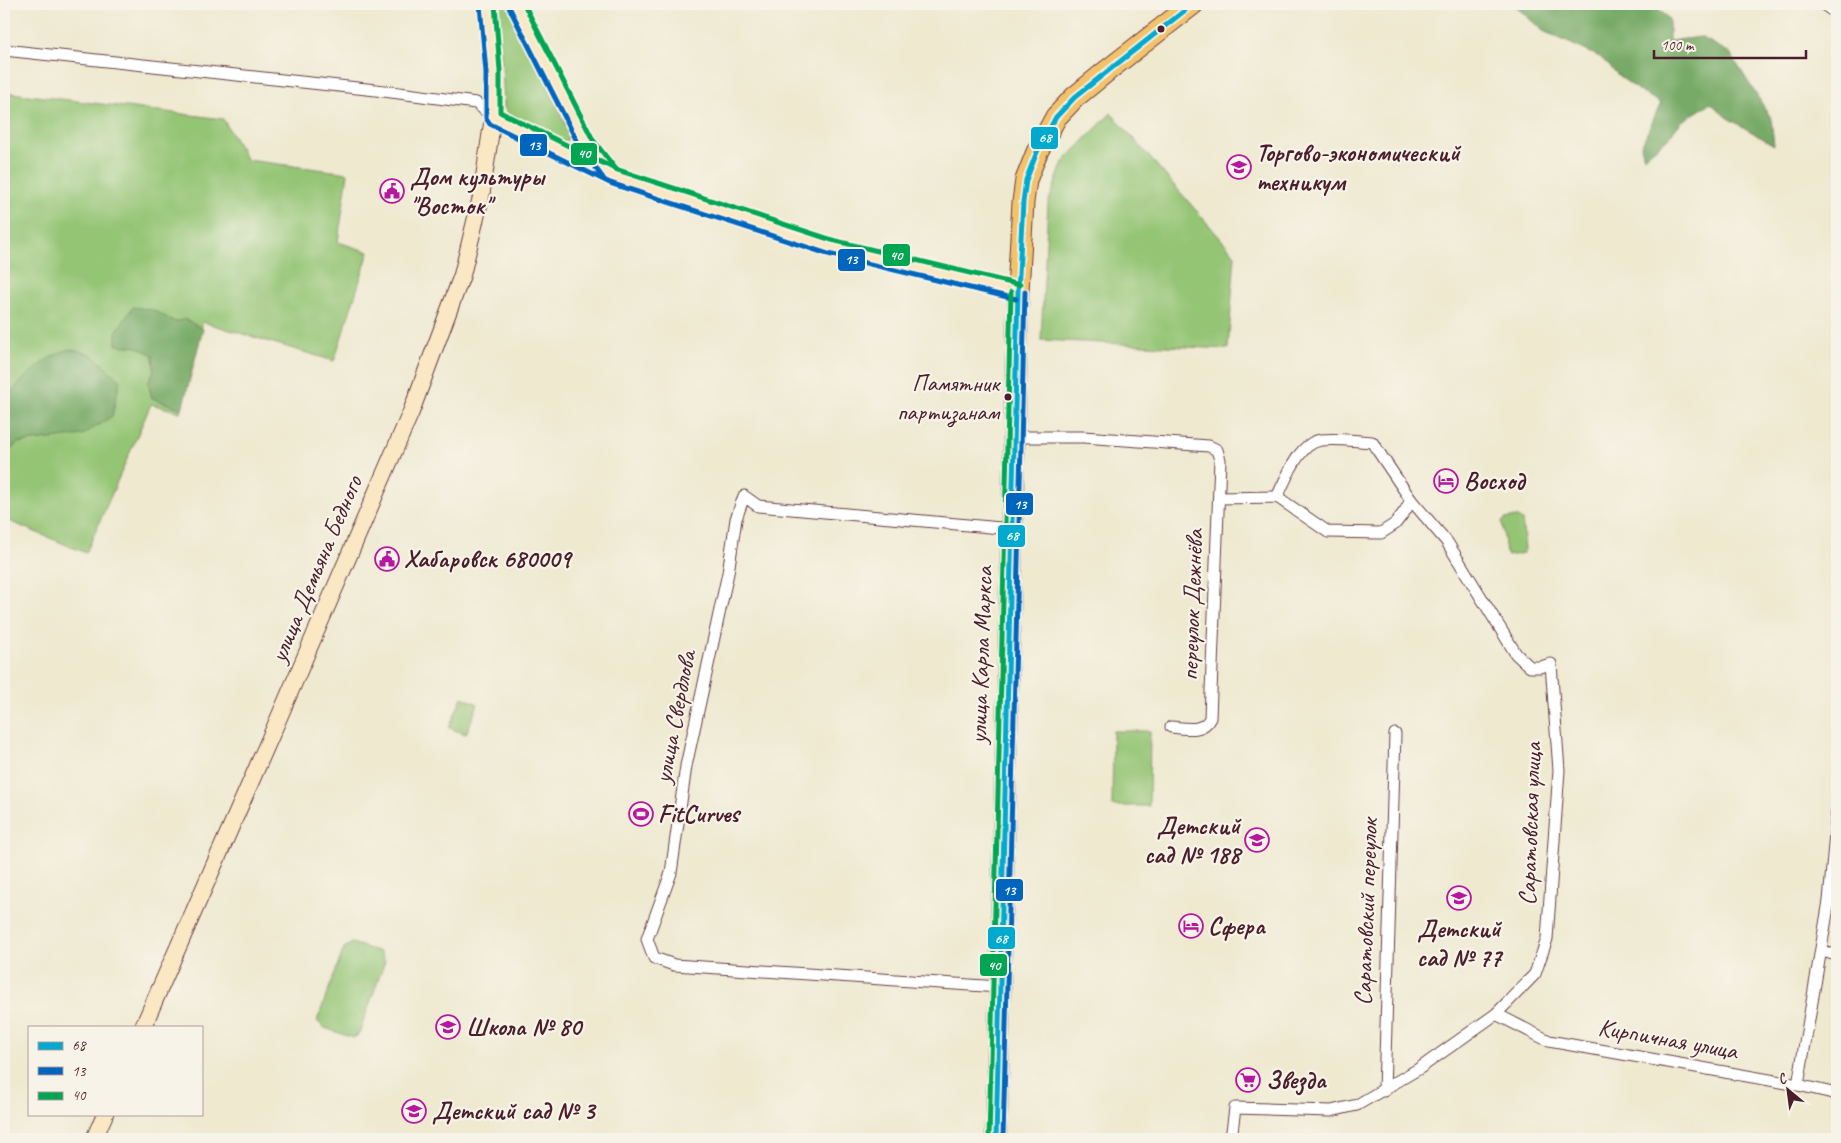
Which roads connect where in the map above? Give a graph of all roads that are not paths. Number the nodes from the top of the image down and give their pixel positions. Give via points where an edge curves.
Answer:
1 (487, 4) edge
2 (516, 4) edge
3 (1193, 4) edge
4 (1823, 4) edge
5 (1837, 14) edge
6 (4, 50) edge
7 (493, 117) junction
8 (612, 176) junction
9 (1018, 292) junction
10 (1014, 437) junction
11 (1277, 497) junction
12 (1219, 498) junction
13 (1410, 500) junction
14 (1012, 529) junction
15 (1171, 728) dead end
16 (1395, 734) dead end
17 (1837, 811) edge
18 (1821, 951) junction
19 (1837, 955) edge
20 (999, 988) junction
21 (1496, 1014) junction
22 (143, 1026) edge
23 (1798, 1086) junction
24 (1384, 1091) junction
25 (1837, 1094) edge
26 (104, 1116) edge
27 (94, 1139) edge
28 (996, 1139) edge
29 (1231, 1139) edge

1 - 7 main road, улица Демьяна Бедного
2 - 8 main road via 587,144
3 - 9 highway, улица Карла Маркса via 1075,97 1056,117 1026,180
4 - 5 street
6 - 7 street via 476,103
7 - 8 main road
7 - 22 main road, улица Демьяна Бедного via 481,197 462,274 411,412
8 - 9 main road via 830,247
9 - 10 highway, улица Карла Маркса
10 - 12 street, переулок Дежнёва via 1083,437 1209,446 1217,450 1220,460
10 - 14 highway, улица Карла Маркса
11 - 12 street
11 - 13 street via 1328,532 1381,532 1395,524
11 - 13 street via 1297,457 1308,445 1319,440 1372,442
12 - 15 street, переулок Дежнёва via 1210,718 1201,728
13 - 21 street, Саратовская улица via 1447,542 1516,654 1530,666 1551,664 1559,770 1547,939 1535,974
14 - 20 highway, улица Карла Маркса
14 - 20 street, улица Свердлова via 758,506 744,496 736,519 728,573 686,766 671,873 647,939 654,958 674,965
16 - 24 street, Саратовский переулок
17 - 18 street via 1830,901
18 - 19 street
18 - 23 street
20 - 28 highway, улица Карла Маркса
21 - 23 street, Кирпичная улица via 1549,1041
21 - 24 street
23 - 25 street, Кирпичная улица
24 - 29 street via 1357,1105 1331,1111 1235,1108
26 - 27 main road

